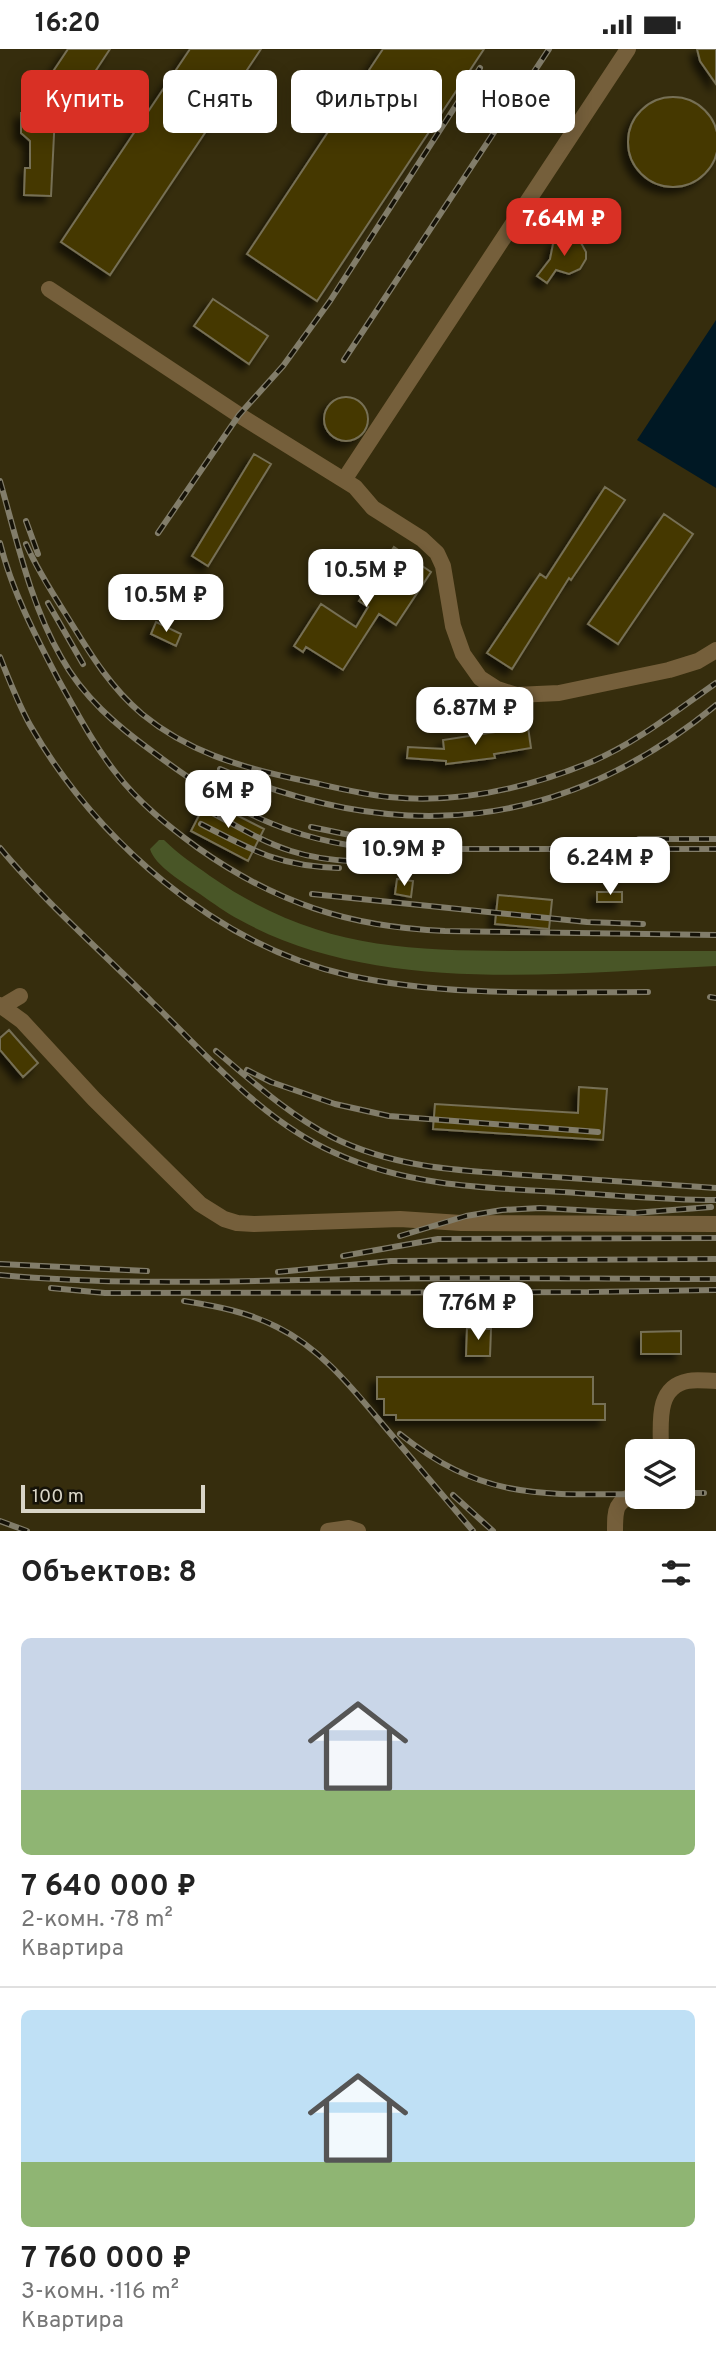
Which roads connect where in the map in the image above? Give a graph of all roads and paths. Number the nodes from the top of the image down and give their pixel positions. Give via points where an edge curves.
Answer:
1 (628, 49) edge
2 (49, 289) dead end
3 (344, 480) junction
4 (716, 650) edge
5 (20, 996) dead end
6 (1, 1006) edge
7 (716, 1224) edge
8 (716, 1381) edge
9 (661, 1439) edge
10 (625, 1498) edge
11 (328, 1531) edge
12 (358, 1531) edge
13 (615, 1531) edge

1 - 3 lane
2 - 3 lane
3 - 4 lane via 437,553 458,643 470,667 497,689 516,695 559,692 669,670
5 - 6 lane
6 - 7 lane via 22,1021 200,1204 237,1223 400,1219
8 - 9 lane via 688,1381 672,1387 665,1396
10 - 13 lane via 616,1508
11 - 12 lane

